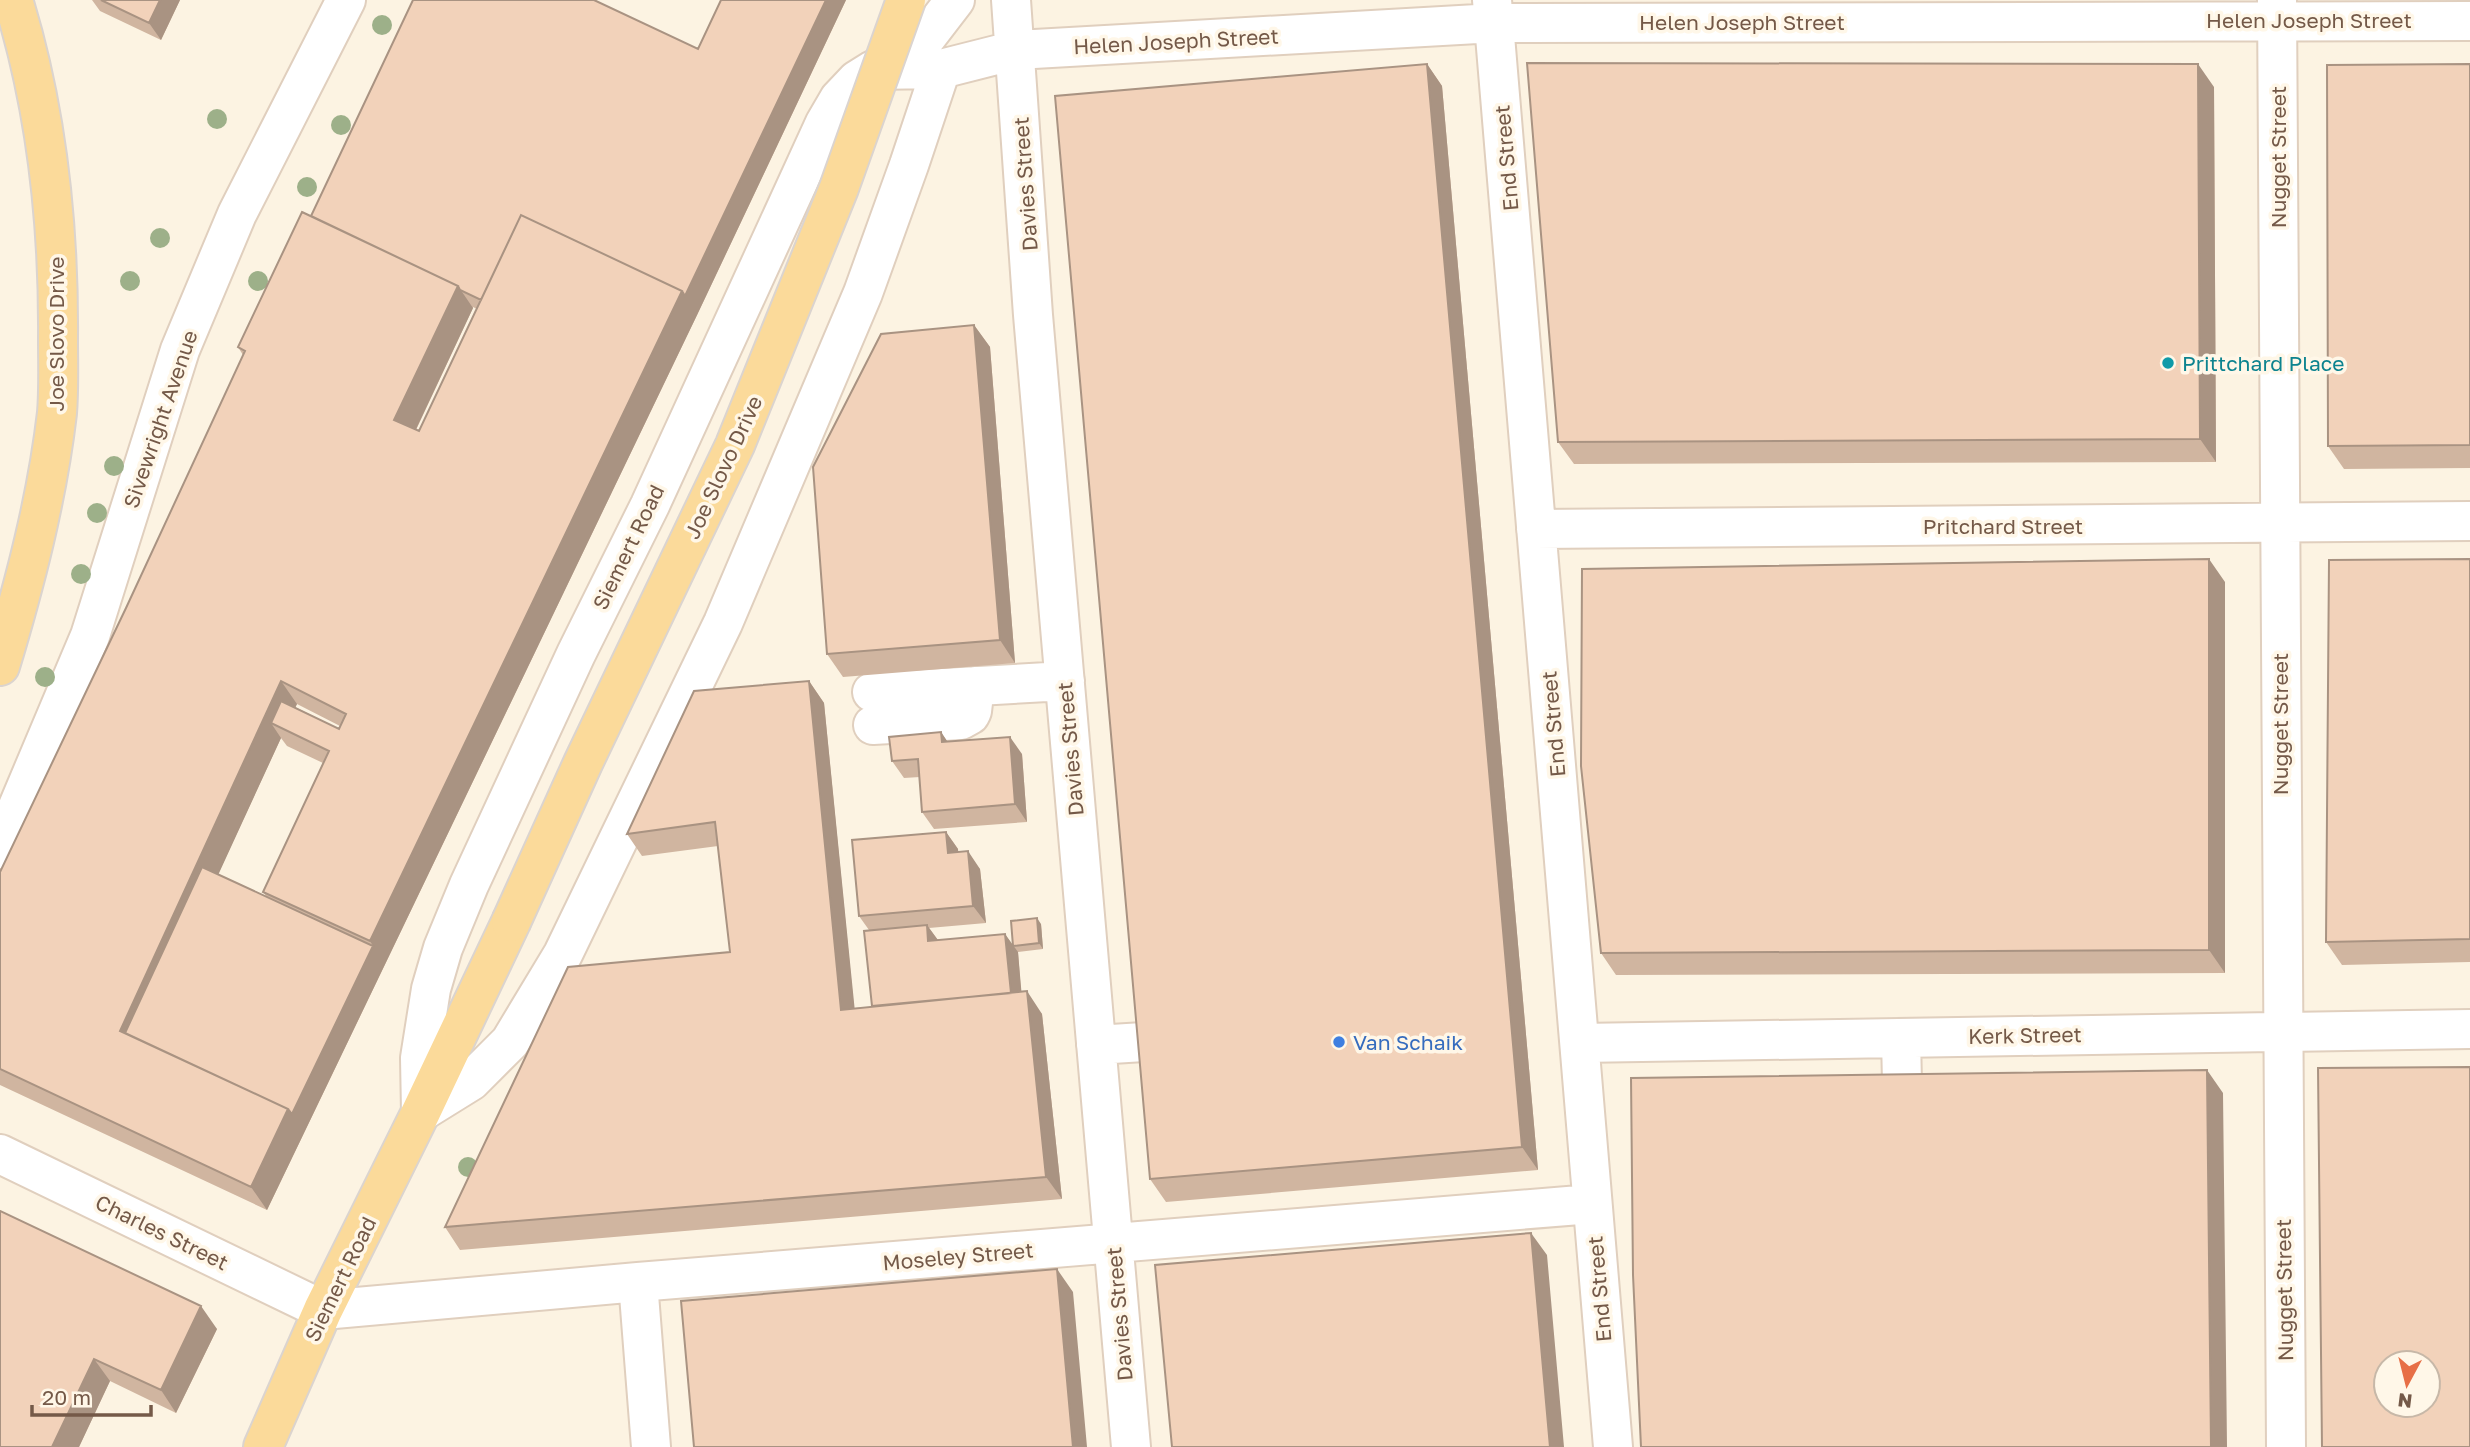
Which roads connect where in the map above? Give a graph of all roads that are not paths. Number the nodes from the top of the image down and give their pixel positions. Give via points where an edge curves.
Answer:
1 (13, 0) edge
2 (346, 0) edge
3 (890, 0) edge
4 (906, 0) edge
5 (955, 0) edge
6 (1011, 0) edge
7 (2278, 10) edge
8 (1493, 11) edge
9 (2470, 20) edge
10 (1016, 50) junction
11 (895, 69) junction
12 (941, 69) junction
13 (2470, 521) edge
14 (2279, 523) junction
15 (1536, 529) junction
16 (0, 666) edge
17 (1065, 681) junction
18 (873, 708) dead end
19 (0, 849) edge
20 (511, 922) joint
21 (2470, 1029) edge
22 (2282, 1031) junction
23 (1226, 1034) edge
24 (1901, 1038) junction
25 (1580, 1043) junction
26 (1096, 1045) junction
27 (421, 1112) junction
28 (0, 1154) edge
29 (1903, 1157) edge
30 (1592, 1204) junction
31 (1113, 1243) junction
32 (638, 1282) junction
33 (323, 1310) junction
34 (263, 1447) edge
35 (651, 1447) edge
36 (1131, 1447) edge
37 (1613, 1447) edge
38 (2286, 1447) edge

1 - 16 main road, Joe Slovo Drive via 42,118 56,219 57,412 41,512
2 - 19 street, Sivewright Avenue via 237,214 180,349 90,636
3 - 11 street
4 - 20 main road, Joe Slovo Drive, bridge via 839,188 735,445
5 - 11 street
6 - 10 street
7 - 8 street, Helen Joseph Street
7 - 9 street, Helen Joseph Street
7 - 14 street, Nugget Street
8 - 10 street, Helen Joseph Street
8 - 15 street, End Street
10 - 12 street, Siemert Road
10 - 17 street, Davies Street via 1033,315
11 - 12 street, Siemert Road
11 - 27 street, Siemert Road via 873,70 857,79 825,124 469,885 431,989 420,1058
12 - 27 street via 863,293 723,623 563,954 510,1042 471,1081
13 - 14 street, Pritchard Street
14 - 15 street, Pritchard Street
14 - 22 street, Nugget Street
15 - 25 street, End Street
17 - 18 street via 975,686 971,715 961,720
17 - 26 street, Davies Street
20 - 27 main road, Siemert Road
21 - 22 street, Kerk Street
22 - 24 street, Kerk Street
22 - 38 street, Nugget Street
23 - 26 street
24 - 25 street, Kerk Street
24 - 29 street
25 - 30 street, End Street
26 - 31 street, Davies Street
27 - 33 main road, Siemert Road
28 - 33 street, Charles Street
30 - 31 street, Moseley Street
30 - 37 street, End Street
31 - 32 street, Moseley Street
31 - 36 street, Davies Street
32 - 33 street, Moseley Street
32 - 35 street
33 - 34 main road, Siemert Road

